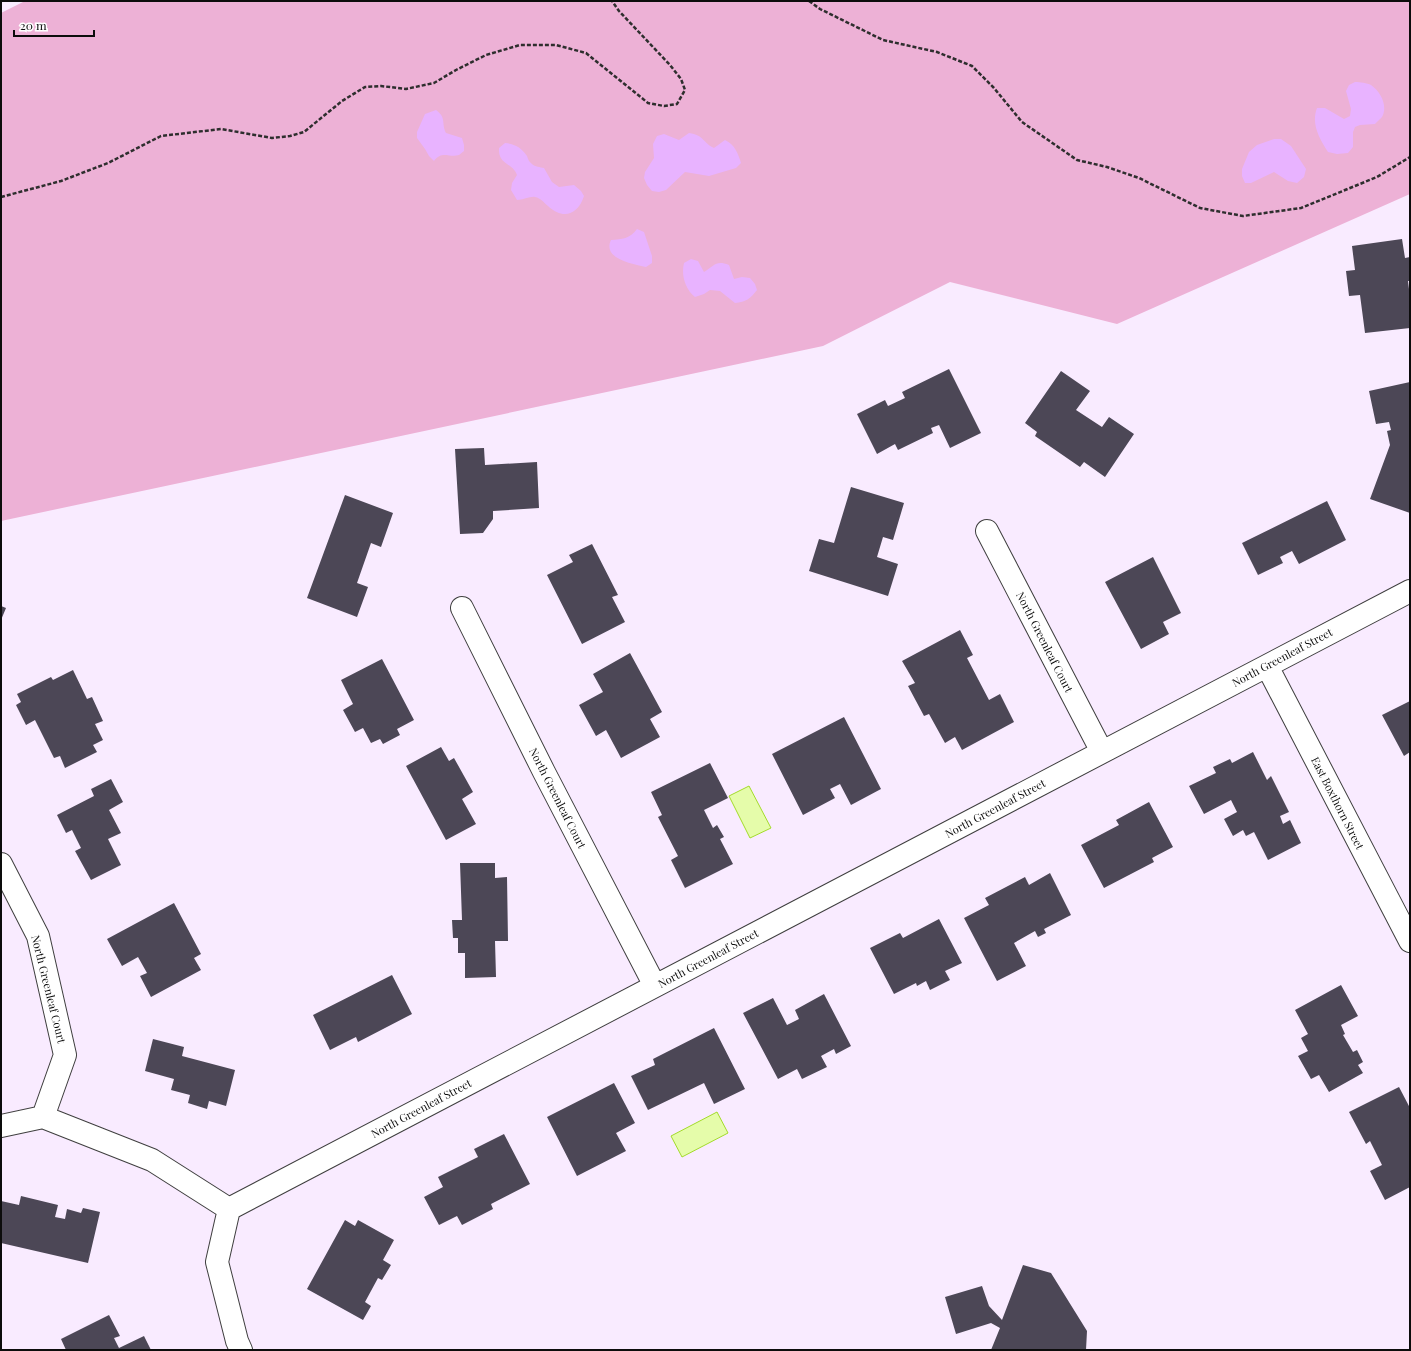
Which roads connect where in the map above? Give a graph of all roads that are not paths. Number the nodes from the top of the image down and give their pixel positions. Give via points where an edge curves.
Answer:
1 (987, 531) dead end
2 (1410, 591) edge
3 (462, 608) dead end
4 (1267, 666) junction
5 (1102, 752) junction
6 (1, 864) edge
7 (1410, 941) edge
8 (655, 986) junction
9 (43, 1117) junction
10 (1, 1126) edge
11 (229, 1209) junction
12 (241, 1350) edge

1 - 5 street, North Greenleaf Court
2 - 4 street, North Greenleaf Street
3 - 8 street, North Greenleaf Court
4 - 5 street, North Greenleaf Street
4 - 7 street, East Boxthorn Street
5 - 8 street, North Greenleaf Street
6 - 9 street, North Greenleaf Court via 38,936 65,1055
8 - 11 street, North Greenleaf Street
9 - 10 street
9 - 11 street via 152,1160
11 - 12 street via 217,1262

